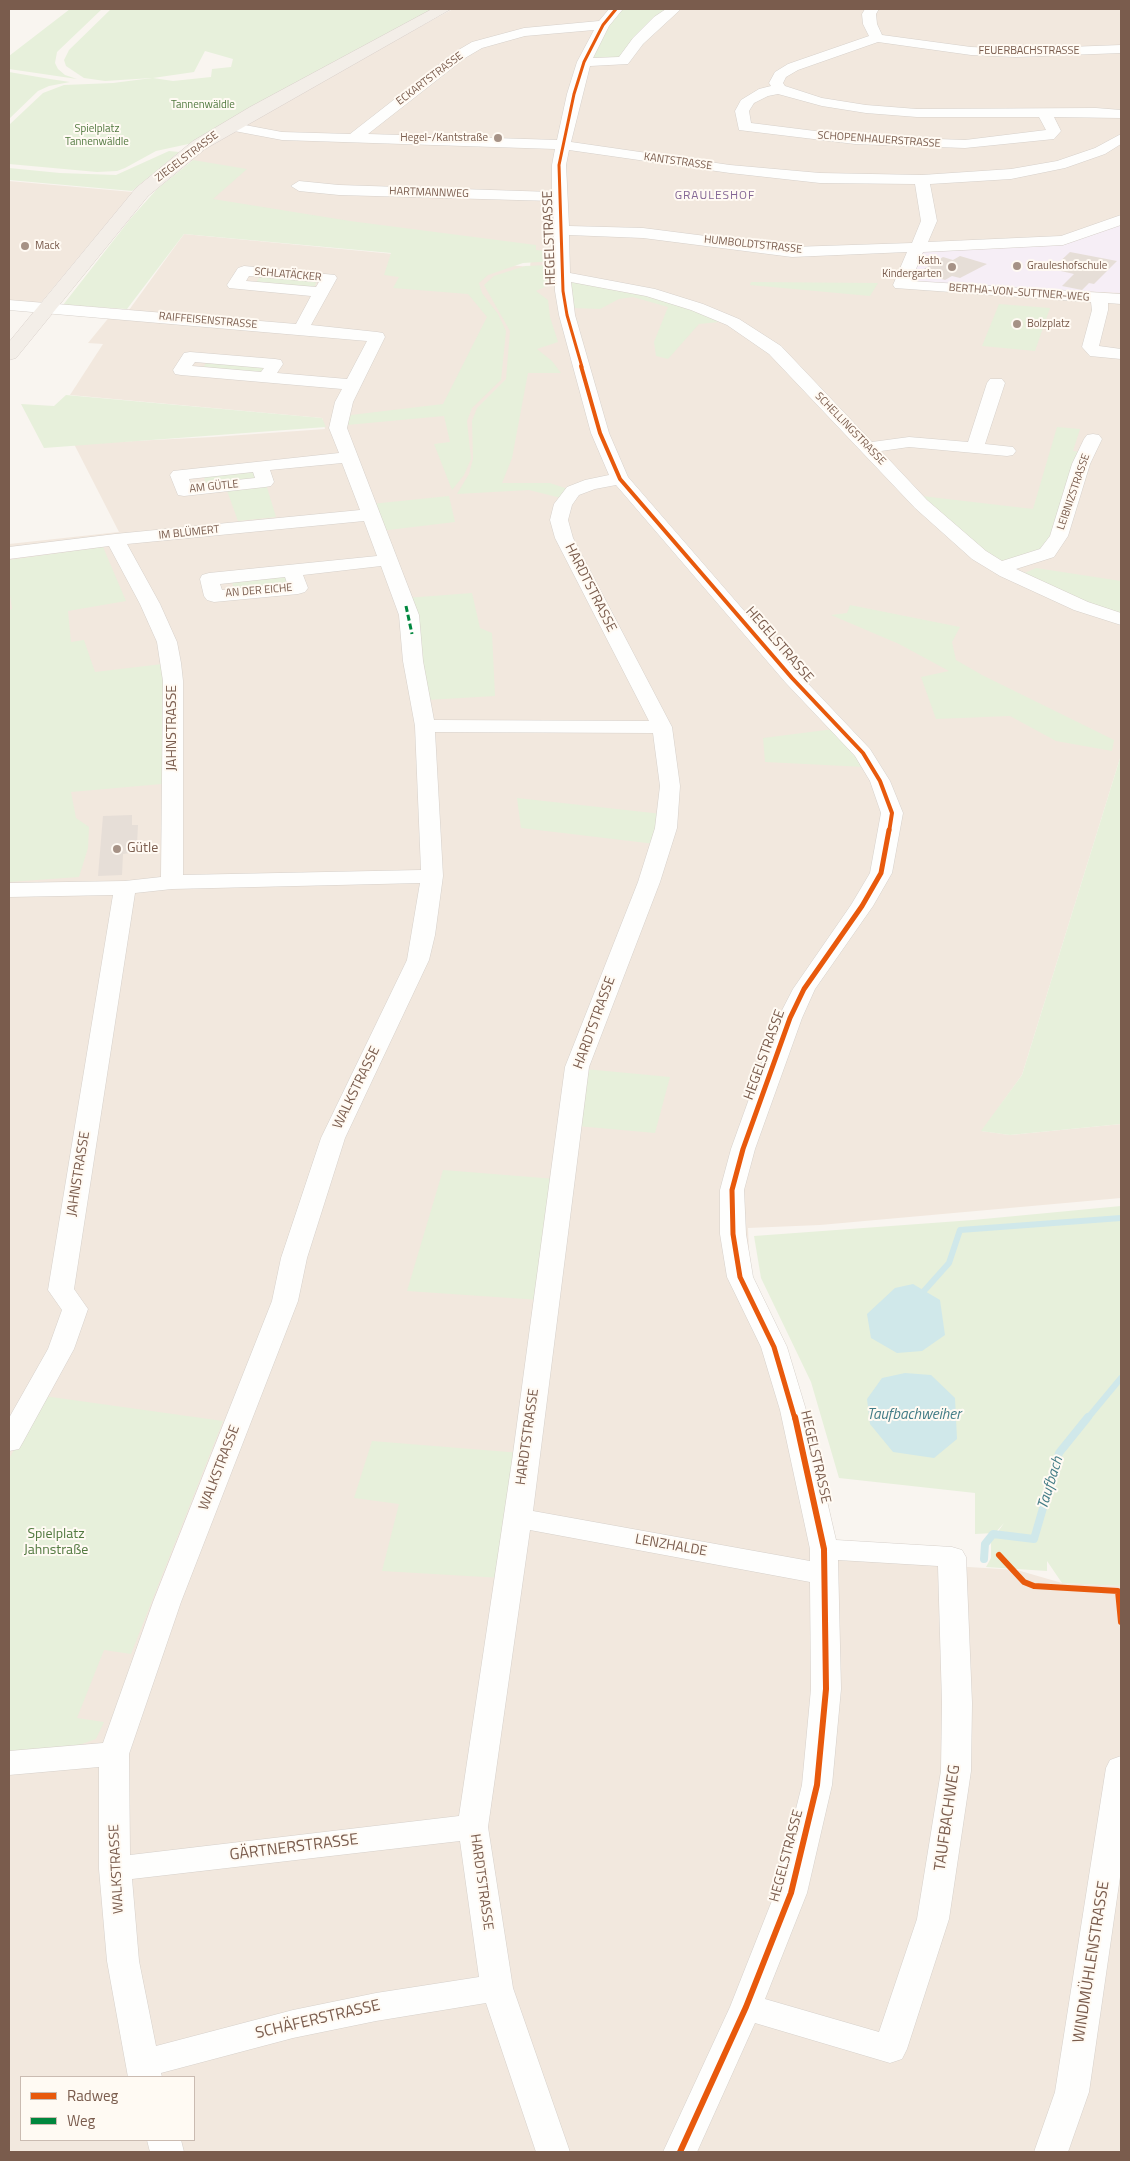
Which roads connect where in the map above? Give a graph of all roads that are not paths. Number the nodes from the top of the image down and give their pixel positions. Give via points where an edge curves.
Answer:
1 (444, 9) edge
2 (616, 9) edge
3 (674, 9) edge
4 (872, 9) edge
5 (603, 25) junction
6 (877, 38) junction
7 (1121, 49) edge
8 (584, 62) junction
9 (780, 89) junction
10 (1044, 112) junction
11 (1121, 114) edge
12 (229, 126) junction
13 (354, 138) junction
14 (1121, 138) edge
15 (562, 145) junction
16 (922, 180) junction
17 (299, 186) dead end
18 (559, 197) junction
19 (1121, 220) edge
20 (563, 230) junction
21 (916, 248) junction
22 (563, 276) junction
23 (320, 292) junction
24 (1099, 298) junction
25 (1121, 298) edge
26 (9, 305) edge
27 (45, 308) junction
28 (301, 329) junction
29 (9, 354) edge
30 (1121, 354) edge
31 (266, 377) dead end
32 (996, 383) dead end
33 (352, 385) junction
34 (1093, 439) dead end
35 (975, 447) junction
36 (869, 448) junction
37 (1007, 451) dead end
38 (348, 457) junction
39 (260, 466) dead end
40 (620, 479) junction
41 (370, 515) junction
42 (115, 540) junction
43 (9, 553) edge
44 (389, 560) junction
45 (1000, 568) junction
46 (292, 571) dead end
47 (1121, 618) edge
48 (424, 726) junction
49 (662, 726) junction
50 (432, 876) junction
51 (172, 882) junction
52 (125, 888) junction
53 (9, 890) edge
54 (9, 1442) edge
55 (517, 1518) junction
56 (824, 1561) junction
57 (114, 1754) junction
58 (9, 1763) edge
59 (1121, 1768) edge
60 (473, 1826) junction
61 (115, 1870) junction
62 (497, 1988) junction
63 (746, 2008) junction
64 (143, 2071) edge
65 (553, 2152) edge
66 (680, 2152) edge
67 (1051, 2152) edge

1 - 12 main road, ZIEGELSTRASSE
2 - 5 street, HEGELSTRASSE
3 - 8 street via 638,40 623,61
4 - 6 street via 870,24
5 - 8 street, HEGELSTRASSE
5 - 13 street, ECKARTSTRASSE via 524,32 477,45
6 - 7 street, FEUERBACHSTRASSE via 971,51 1016,53
6 - 9 street via 793,67 780,75 776,83
8 - 15 street, HEGELSTRASSE
9 - 10 street via 821,102 866,109 936,113
9 - 10 street, SCHOPENHAUERSTRASSE via 748,100 742,111 744,127 855,140 965,144 1049,136 1054,131
10 - 11 street
12 - 13 street, KANTSTRASSE via 282,136
12 - 27 main road, ZIEGELSTRASSE via 199,145 142,192
13 - 15 street, KANTSTRASSE
14 - 16 street, KANTSTRASSE via 1100,152 1060,165 1011,174
15 - 16 street, KANTSTRASSE via 820,178
15 - 18 street, HEGELSTRASSE
16 - 21 street, BERTHA-VON-SUTTNER-WEG via 929,221
17 - 18 street, HARTMANNWEG
18 - 20 street, HEGELSTRASSE
19 - 21 street, HUMBOLDTSTRASSE via 1063,240
20 - 21 street, HUMBOLDTSTRASSE via 643,233 792,252
20 - 22 street, HEGELSTRASSE
21 - 24 street, BERTHA-VON-SUTTNER-WEG via 901,285
22 - 36 street, SCHELLINGSTRASSE via 648,292 733,322 775,350
22 - 40 street, HEGELSTRASSE via 567,315 600,433
23 - 23 street, SCHLATÄCKER via 311,291 235,285 244,271 328,278
23 - 28 street, SCHLATÄCKER
24 - 25 street, BERTHA-VON-SUTTNER-WEG
24 - 30 street, BERTHA-VON-SUTTNER-WEG via 1100,310 1090,347 1096,352
26 - 27 street, RAIFFEISENSTRASSE
27 - 28 street, RAIFFEISENSTRASSE
27 - 29 main road, ZIEGELSTRASSE
28 - 33 street, RAIFFEISENSTRASSE via 377,337
31 - 33 street
32 - 35 street
33 - 38 street via 338,428
34 - 45 street, LEIBNIZSTRASSE via 1081,464 1059,536 1047,553
35 - 36 street via 909,442
35 - 37 street
36 - 45 street, SCHELLINGSTRASSE via 920,504 973,550
38 - 39 street
38 - 41 street
40 - 49 street, HARDTSTRASSE via 573,491 562,504 559,520 564,538
40 - 56 street, HEGELSTRASSE via 792,678 864,753 880,781 892,813 881,873 804,989 790,1018 743,1149 732,1190 733,1234 740,1277 774,1347 793,1410
41 - 42 street, IM BLÜMERT
41 - 44 street
42 - 43 street, IM BLÜMERT
42 - 51 street, JAHNSTRASSE via 150,604 166,642 171,664
44 - 46 street, AN DER EICHE
44 - 48 street, WALKSTRASSE via 406,606 412,634 413,661
45 - 47 street, SCHELLINGSTRASSE via 1081,606
48 - 49 street
48 - 50 street, WALKSTRASSE
49 - 55 street, HARDTSTRASSE via 670,786 666,828 649,882 577,1066
50 - 51 street
50 - 57 street, WALKSTRASSE via 418,960 333,1138 294,1258 285,1301 167,1602
51 - 52 street
52 - 53 street
52 - 54 street, JAHNSTRASSE via 61,1290 75,1309 61,1349
55 - 56 street, LENZHALDE
55 - 60 street, HARDTSTRASSE
56 - 63 street, HEGELSTRASSE via 826,1689 817,1785 791,1893
56 - 63 street, TAUFBACHWEG via 952,1557 956,1771 933,1919 890,2049
57 - 58 street
57 - 61 street, WALKSTRASSE
59 - 67 street, WINDMÜHLENSTRASSE via 1072,2092
60 - 61 street, GÄRTNERSTRASSE
60 - 62 street, HARDTSTRASSE
61 - 64 street, WALKSTRASSE via 123,1961
62 - 64 street, SCHÄFERSTRASSE via 293,2024
62 - 65 street, HARDTSTRASSE
63 - 66 street, HEGELSTRASSE

